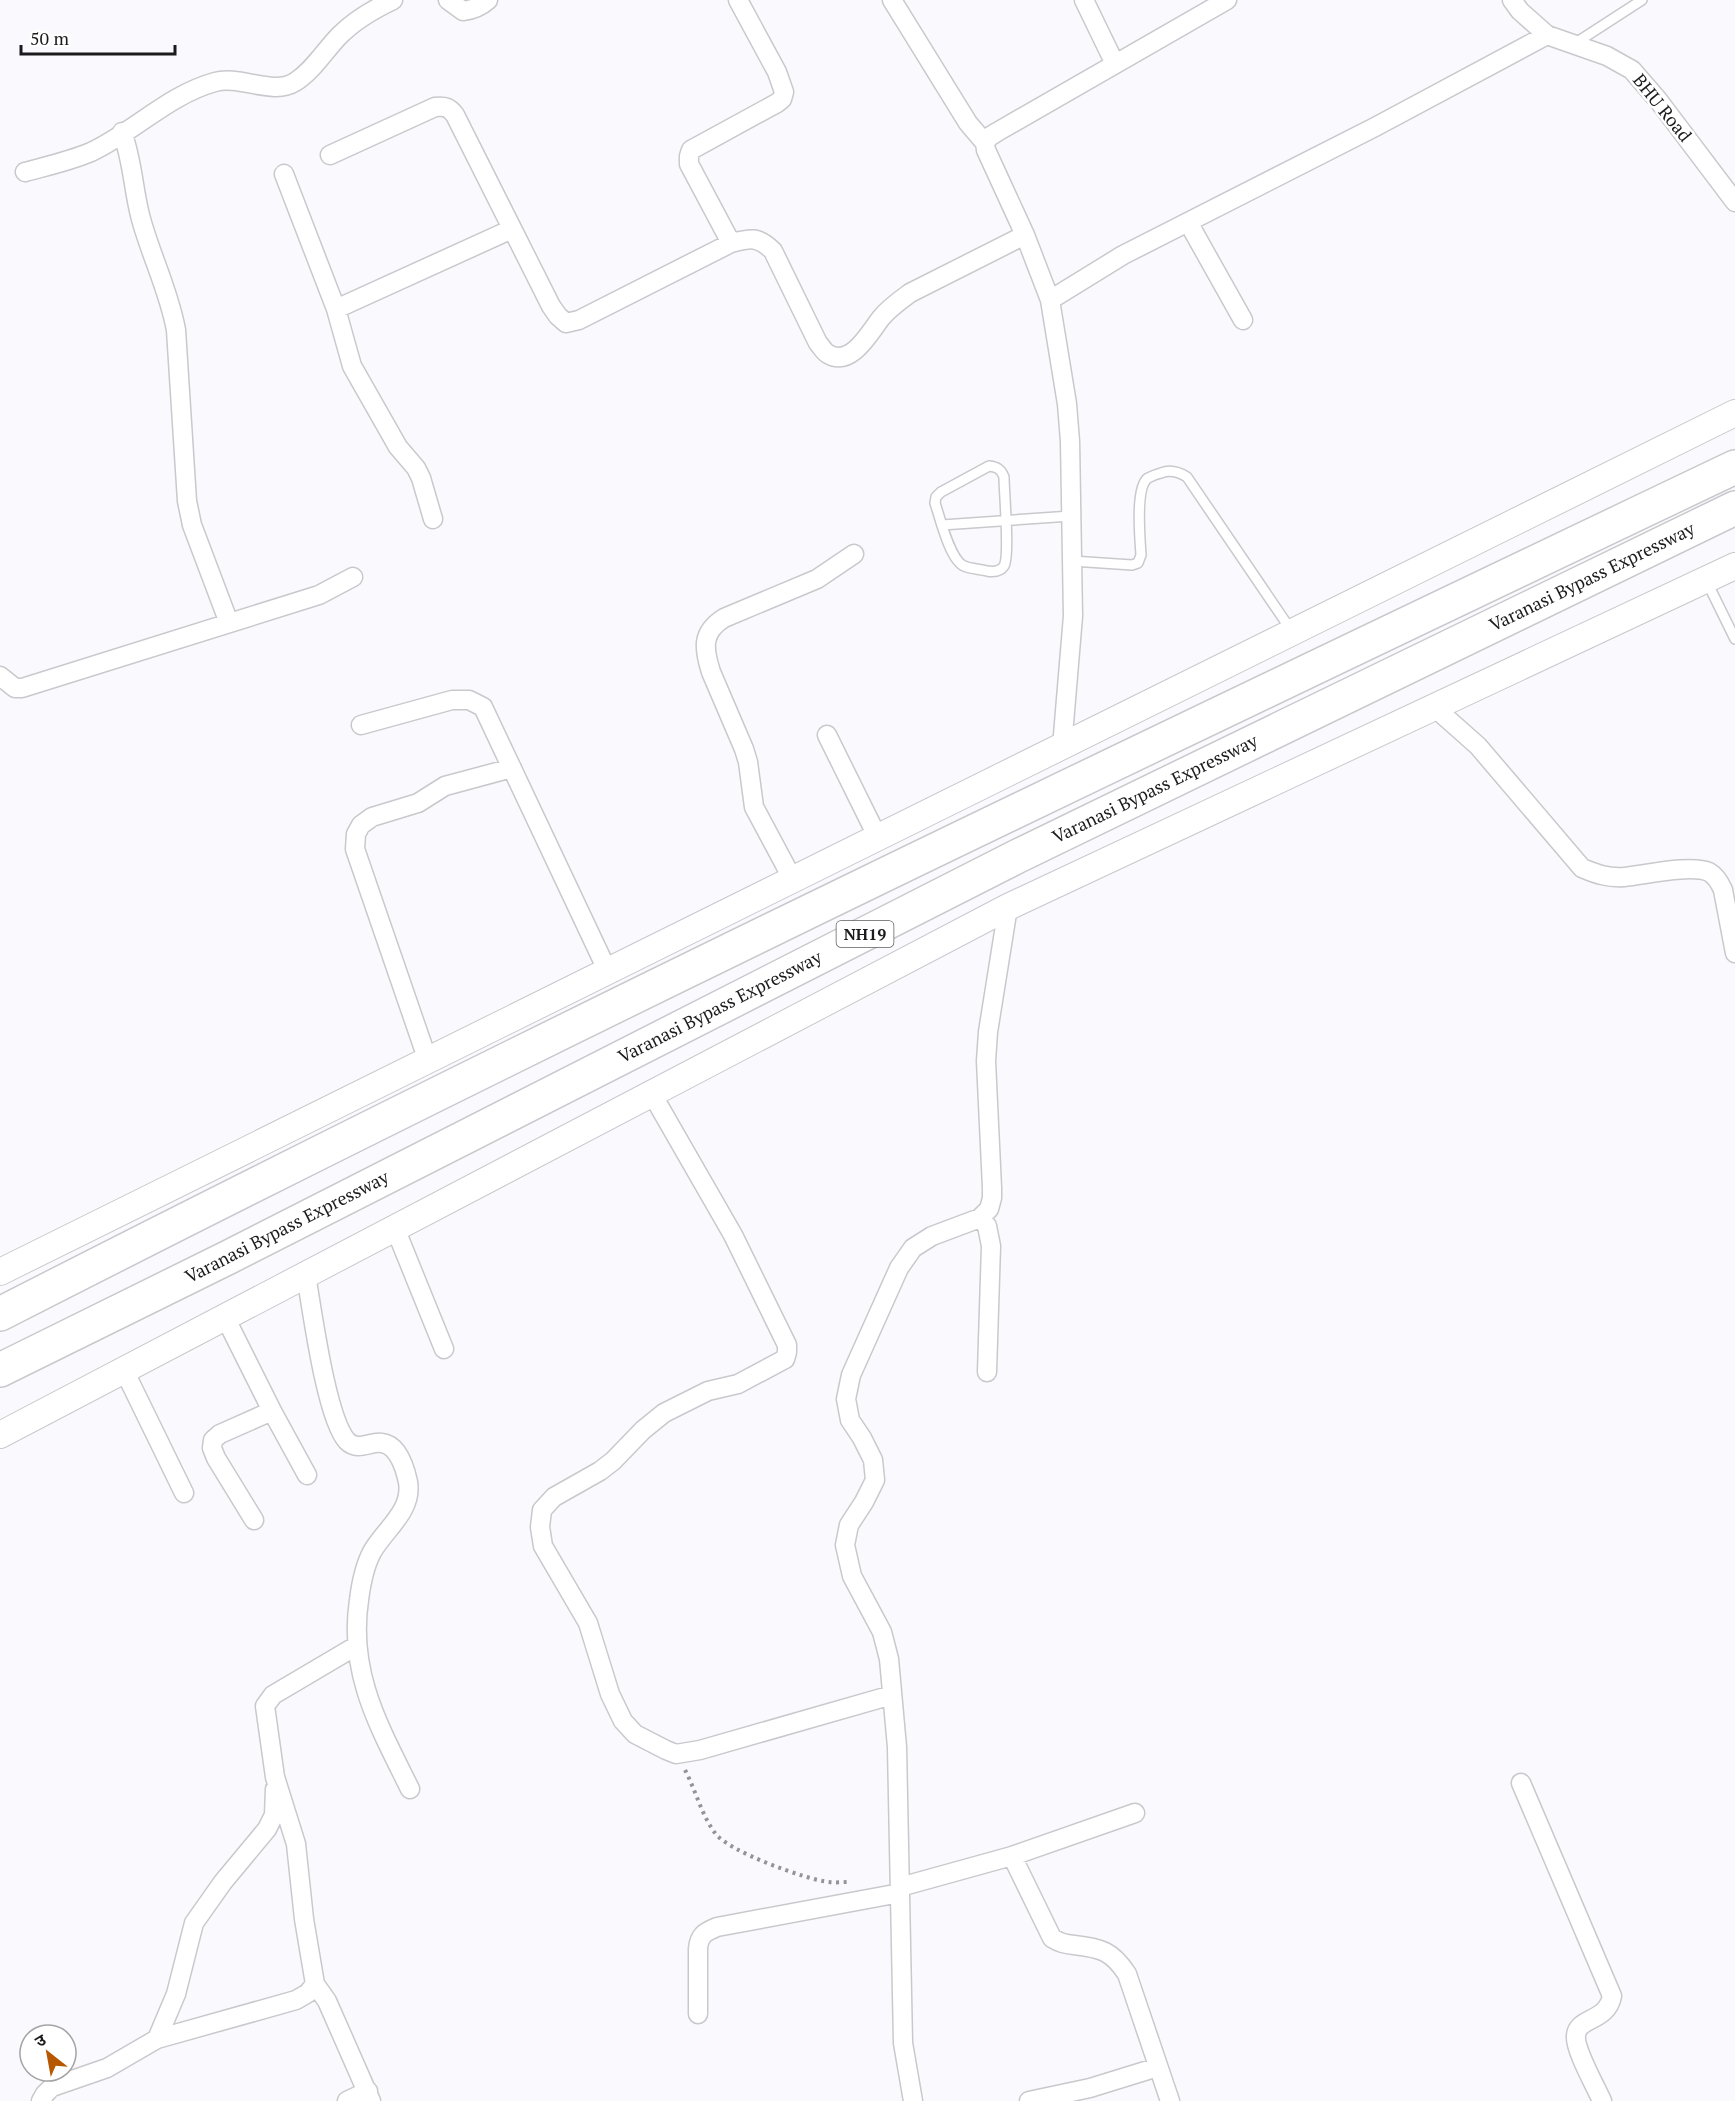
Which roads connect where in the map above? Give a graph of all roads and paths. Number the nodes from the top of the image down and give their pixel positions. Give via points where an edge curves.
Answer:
1 (393, 0) edge
2 (448, 0) edge
3 (488, 0) edge
4 (738, 0) edge
5 (892, 0) edge
6 (1084, 0) edge
7 (1227, 0) edge
8 (1512, 0) edge
9 (1642, 0) edge
10 (1547, 35) junction
11 (1572, 45) junction
12 (1115, 64) junction
13 (123, 132) junction
14 (985, 143) junction
15 (330, 155) dead end
16 (25, 172) dead end
17 (285, 174) dead end
18 (1735, 202) edge
19 (1188, 222) junction
20 (513, 229) junction
21 (1025, 235) junction
22 (731, 243) junction
23 (1050, 300) junction
24 (336, 309) junction
25 (1243, 320) dead end
26 (1735, 413) edge
27 (1735, 467) edge
28 (1735, 508) edge
29 (1071, 516) junction
30 (433, 519) dead end
31 (1006, 520) junction
32 (942, 525) junction
33 (854, 554) dead end
34 (1072, 561) junction
35 (1735, 566) edge
36 (353, 577) dead end
37 (1706, 579) junction
38 (229, 623) junction
39 (1293, 632) junction
40 (1735, 639) edge
41 (0, 676) edge
42 (1434, 707) junction
43 (361, 725) dead end
44 (827, 735) dead end
45 (1062, 747) junction
46 (512, 768) junction
47 (878, 838) junction
48 (793, 880) junction
49 (1008, 907) junction
50 (1735, 952) edge
51 (608, 972) junction
52 (428, 1061) junction
53 (652, 1094) junction
54 (980, 1218) junction
55 (395, 1228) junction
56 (0, 1272) edge
57 (306, 1275) junction
58 (0, 1314) edge
59 (225, 1317) junction
60 (444, 1349) dead end
61 (0, 1370) edge
62 (124, 1370) junction
63 (987, 1372) dead end
64 (272, 1411) junction
65 (0, 1435) edge
66 (307, 1475) dead end
67 (184, 1493) dead end
68 (254, 1520) dead end
69 (356, 1646) junction
70 (892, 1695) junction
71 (676, 1754) junction
72 (275, 1777) junction
73 (1521, 1783) dead end
74 (410, 1789) dead end
75 (1135, 1813) dead end
76 (1012, 1856) junction
77 (895, 1892) junction
78 (315, 1984) junction
79 (698, 2014) dead end
80 (157, 2039) junction
81 (1158, 2067) junction
82 (369, 2096) edge
83 (41, 2101) edge
84 (347, 2101) edge
85 (913, 2101) edge
86 (1029, 2101) edge
87 (1170, 2101) edge
88 (1602, 2101) edge

1 - 13 street via 354,22 294,83 281,87 231,79 214,82 176,98
2 - 3 street via 463,11
4 - 22 street via 784,92 777,103 691,150 688,156
5 - 14 street via 968,123
6 - 12 street
7 - 12 street
8 - 10 street, BHU Road
9 - 11 lane
10 - 11 street, BHU Road
10 - 19 street
11 - 18 street, BHU Road via 1607,56 1632,70
12 - 14 street via 989,137
13 - 16 street via 92,151
13 - 38 street via 140,215 176,330 187,501 192,525
14 - 21 street
15 - 20 street via 435,107 450,108
17 - 24 street
19 - 23 street via 1123,255
19 - 25 street
20 - 22 street via 551,306 566,322 579,320
20 - 24 street
21 - 22 street via 910,293 882,317 855,351 838,357 828,354 818,343 773,251 763,242 749,238
21 - 23 street
23 - 29 street via 1067,404
24 - 30 street via 357,377 398,447 416,468
26 - 39 street
27 - 58 highway, Varanasi Bypass Expressway / NH19 via 956,839 198,1212
28 - 61 highway, Varanasi Bypass Expressway / NH19 via 1018,856
29 - 31 lane
29 - 34 street
31 - 32 lane
31 - 32 lane via 1006,560 1004,566 992,572 959,562
31 - 32 lane via 1004,477 996,466 989,466 936,497
33 - 48 street via 817,579 724,618 709,631 706,640 711,672 748,762 754,807
34 - 39 lane via 1138,563 1143,484 1157,474 1178,471 1187,477
34 - 45 street via 1073,616
35 - 37 street
36 - 38 street via 319,595
37 - 40 lane
37 - 42 street
38 - 41 street via 22,688 15,688
39 - 45 street
42 - 49 street
42 - 50 street via 1479,746 1582,868 1599,875 1622,877 1698,868 1711,873 1723,890
43 - 46 street via 452,700 469,699 483,707
44 - 47 street
45 - 47 street
46 - 51 street
46 - 52 street via 446,786 418,803 372,817 356,834 355,849
47 - 48 street
48 - 51 street
49 - 53 street
49 - 54 street via 986,1061 992,1198 989,1209
51 - 52 street
52 - 56 street
53 - 55 street
53 - 71 street via 733,1235 788,1352 785,1359 738,1384 699,1395 655,1419 600,1471 547,1503 540,1527 547,1555 588,1623 610,1694 623,1721 635,1734
54 - 63 street via 987,1226 991,1246
54 - 70 street via 932,1236 914,1248 899,1268 851,1375 846,1399 850,1420 873,1460 875,1480 849,1525 844,1545 852,1576 882,1632
55 - 57 street
55 - 60 street
57 - 59 street
57 - 69 street via 328,1392 342,1433 355,1446 380,1442 389,1446 402,1462 408,1482 405,1505 372,1552 362,1578
59 - 62 street
59 - 64 street
62 - 65 street
62 - 67 street
64 - 66 street
64 - 68 street via 213,1440 216,1458
69 - 72 street via 273,1695 265,1706
69 - 74 street via 367,1695
70 - 71 street
70 - 77 street via 897,1747
71 - 77 path via 716,1836 728,1845 823,1881 871,1884
72 - 78 street via 296,1844
72 - 80 street via 272,1821 194,1923 176,1994
73 - 88 street via 1612,1996 1610,2007 1581,2025 1576,2034 1577,2046
75 - 76 street
76 - 77 street
76 - 81 street via 1052,1938 1061,1944 1098,1948 1118,1960 1127,1974
77 - 79 street via 705,1932 698,1949
77 - 85 street via 903,2043
78 - 80 street via 296,2000
78 - 82 street via 327,2001
80 - 83 street via 107,2068 52,2087
81 - 86 street
81 - 87 street
82 - 84 street

